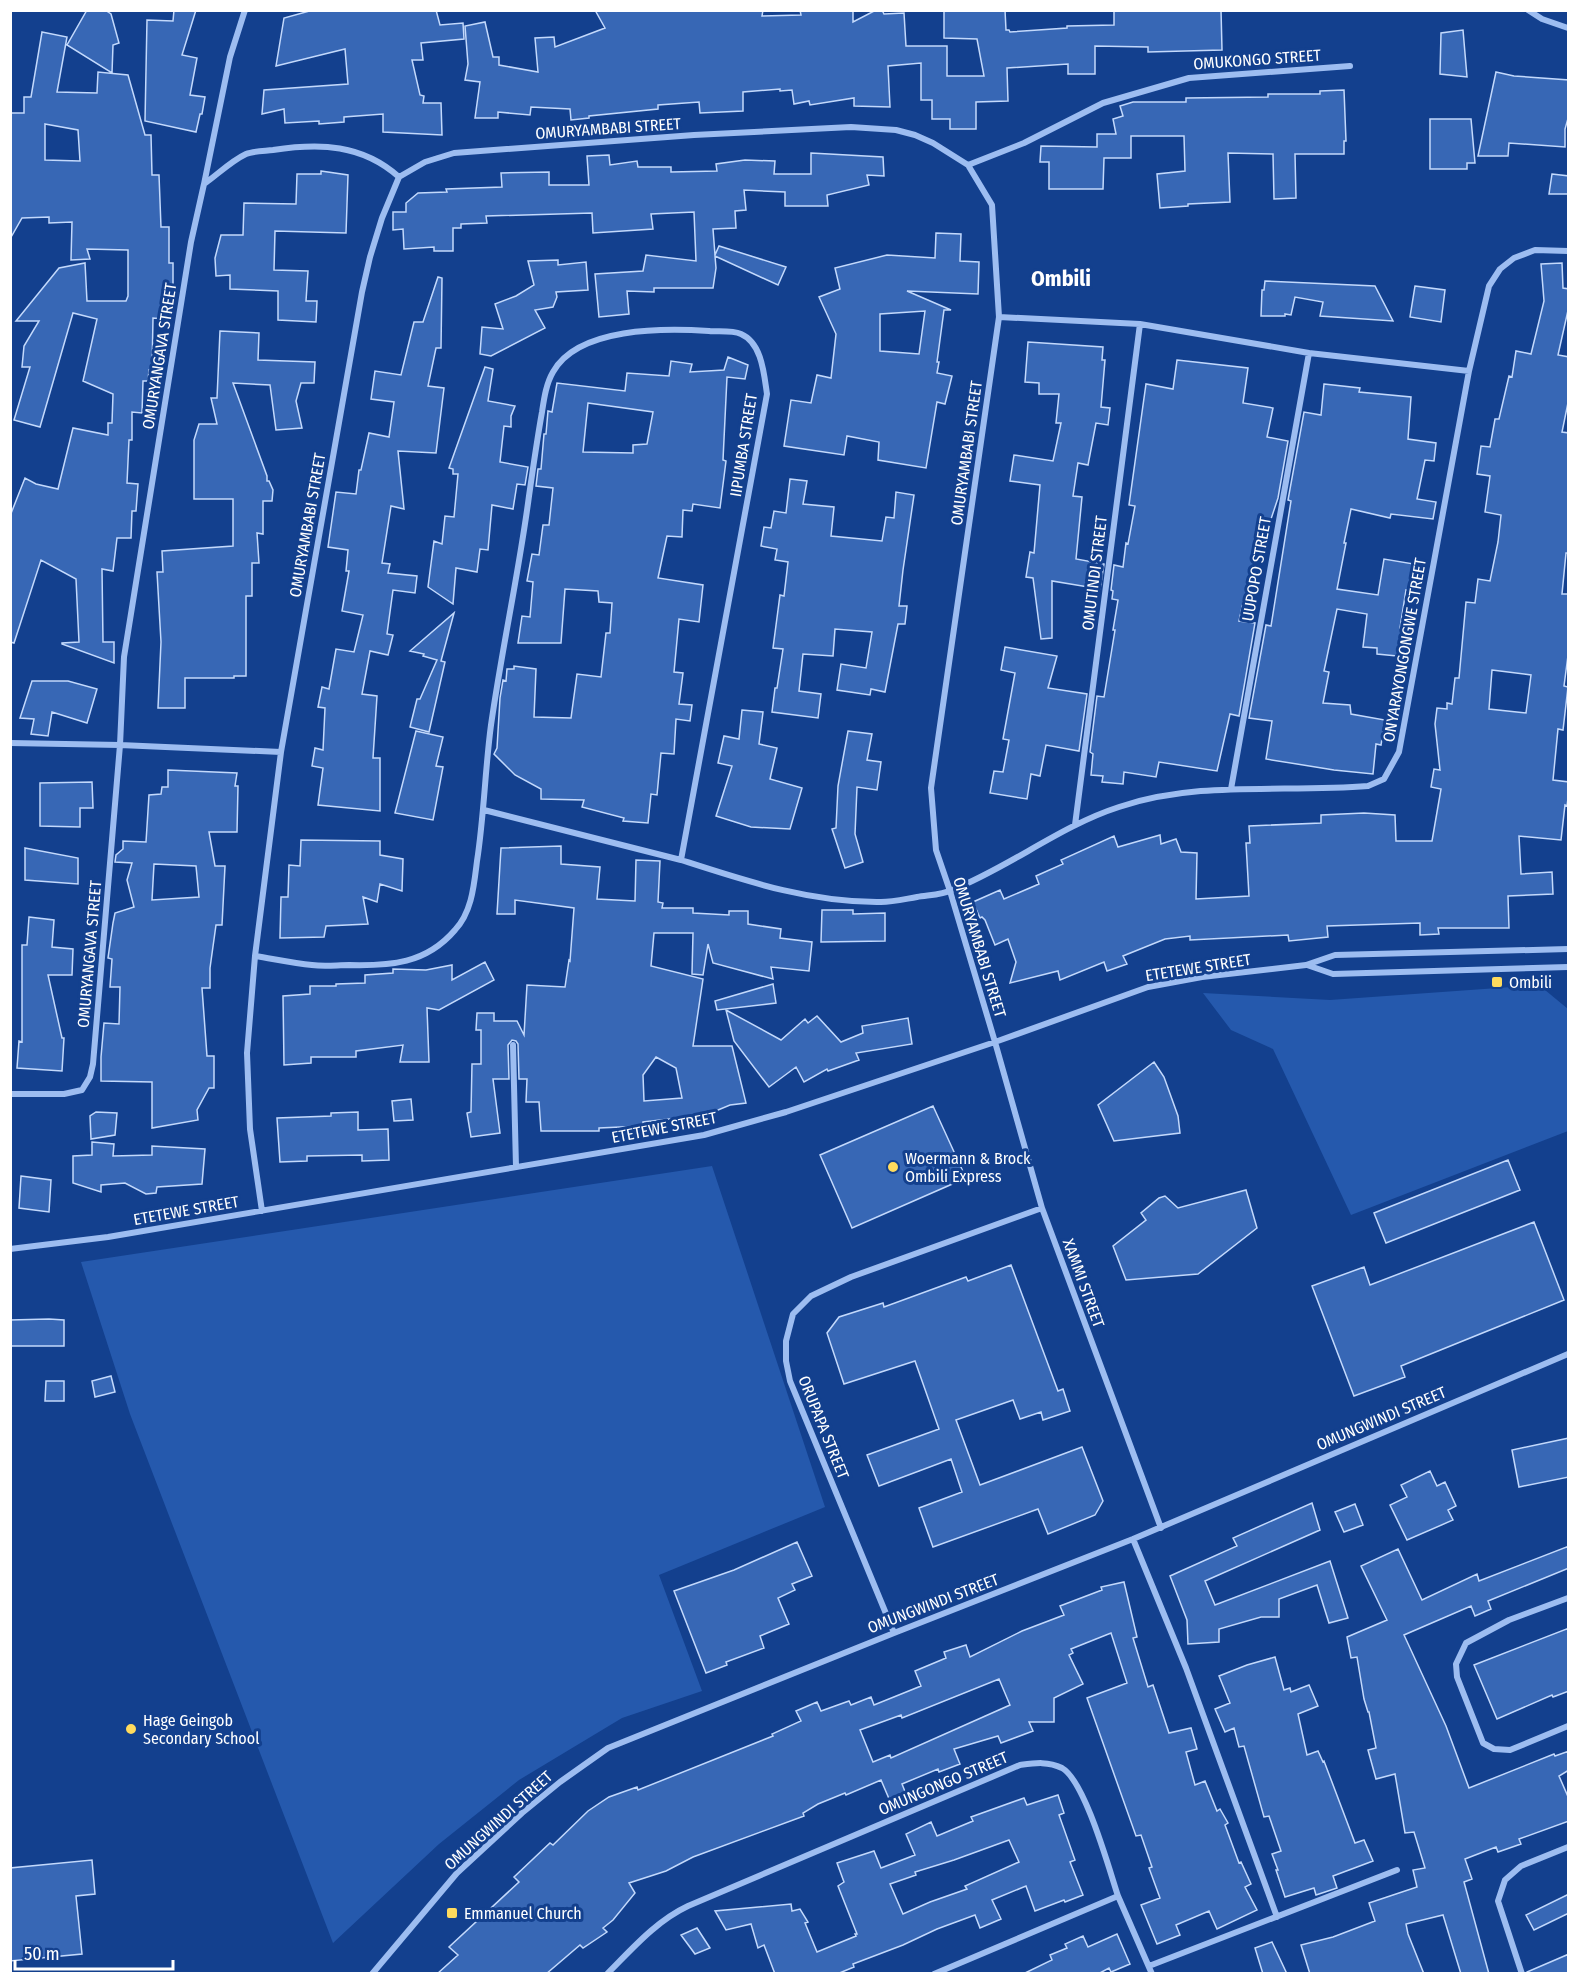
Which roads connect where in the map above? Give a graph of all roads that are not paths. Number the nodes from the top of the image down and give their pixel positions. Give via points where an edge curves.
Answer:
1 (245, 10) edge
2 (1528, 10) edge
3 (1569, 28) edge
4 (1350, 66) dead end
5 (968, 165) junction
6 (399, 177) junction
7 (204, 184) junction
8 (1569, 250) edge
9 (999, 317) junction
10 (1140, 324) junction
11 (1309, 353) junction
12 (1469, 371) junction
13 (10, 743) edge
14 (120, 745) junction
15 (281, 752) junction
16 (1231, 789) junction
17 (484, 810) junction
18 (1075, 825) junction
19 (681, 860) junction
20 (950, 891) junction
21 (1569, 949) edge
22 (255, 956) junction
23 (1306, 965) junction
24 (1569, 966) edge
25 (995, 1042) junction
26 (513, 1045) dead end
27 (10, 1094) edge
28 (516, 1167) junction
29 (1042, 1208) junction
30 (262, 1210) junction
31 (10, 1250) edge
32 (1569, 1354) edge
33 (1161, 1528) junction
34 (1133, 1539) junction
35 (1569, 1598) edge
36 (894, 1633) junction
37 (1569, 1726) edge
38 (1569, 1847) edge
39 (1397, 1870) dead end
40 (1118, 1896) junction
41 (1277, 1917) junction
42 (1149, 1966) junction
43 (372, 1974) edge
44 (607, 1974) edge
45 (934, 1974) edge
46 (1152, 1974) edge
47 (1522, 1974) edge

1 - 7 street, OMURYANGAVA STREET via 230,57
2 - 3 street
4 - 5 street, OMUKONGO STREET via 1189,78 1103,103 1024,143
5 - 6 street, OMURYAMBABI STREET via 915,135 851,127 453,153 425,162
5 - 9 street, OMURYAMBABI STREET via 992,205
6 - 7 street via 372,157 327,146 309,146 246,154
6 - 15 street, OMURYAMBABI STREET via 379,228 362,292
7 - 14 street, OMURYANGAVA STREET via 189,254 124,657
8 - 12 street, ONYARAYONGONGWE STREET via 1535,250 1500,269 1489,286
9 - 10 street
9 - 20 street, OMURYAMBABI STREET via 931,788 936,850
10 - 11 street
10 - 18 street, OMUTINDI STREET
11 - 12 street
11 - 16 street, UUPOPO STREET
12 - 16 street, ONYARAYONGONGWE STREET via 1400,752 1384,779 1368,786
13 - 14 street
14 - 15 street
14 - 27 street, OMURYANGAVA STREET via 90,1077 82,1090 64,1094
15 - 22 street, OMURYAMBABI STREET
16 - 18 street, ONYARAYONGONGWE STREET via 1166,796 1119,807
17 - 19 street
17 - 19 street, IIPUMBA STREET via 501,661 551,375 561,360 586,344 608,337 666,330 740,333 759,354 766,394
17 - 22 street, IIPUMBA STREET via 471,900 457,929 441,944 405,963 379,966 315,966
18 - 20 street, ONYARAYONGONGWE STREET via 1014,861
19 - 20 street, ONYARAYONGONGWE STREET via 760,885 827,900 883,902
20 - 25 street, OMURYAMBABI STREET
21 - 23 street, ETETEWE STREET via 1335,955
22 - 30 street, OMURYAMBABI STREET via 247,1053 250,1129
23 - 24 street, ETETEWE STREET via 1333,974
23 - 25 street, ETETEWE STREET via 1148,987
25 - 28 street, ETETEWE STREET via 786,1112 704,1135
25 - 29 street, XAMMI STREET
26 - 28 street
28 - 30 street, ETETEWE STREET
29 - 33 street, XAMMI STREET
29 - 36 street, ORUPAPA STREET via 851,1277 811,1296 793,1314 786,1341 790,1381
30 - 31 street, ETETEWE STREET
32 - 33 street, OMUNGWINDI STREET
33 - 34 street, OMUNGWINDI STREET
34 - 36 street, OMUNGWINDI STREET
34 - 41 street via 1186,1668
35 - 37 street via 1509,1620 1466,1643 1456,1664 1457,1677 1483,1743 1494,1749 1510,1750
36 - 43 street, OMUNGWINDI STREET via 608,1748 522,1813 457,1873
38 - 47 street via 1521,1866 1505,1880 1498,1901
39 - 41 street
40 - 42 street, OMUNGONGO STREET
40 - 44 street, OMUNGONGO STREET via 1091,1818 1072,1778 1057,1766 1036,1763 1020,1766 688,1906 658,1926
40 - 45 street
41 - 42 street
42 - 46 street, OMUNGONGO STREET

